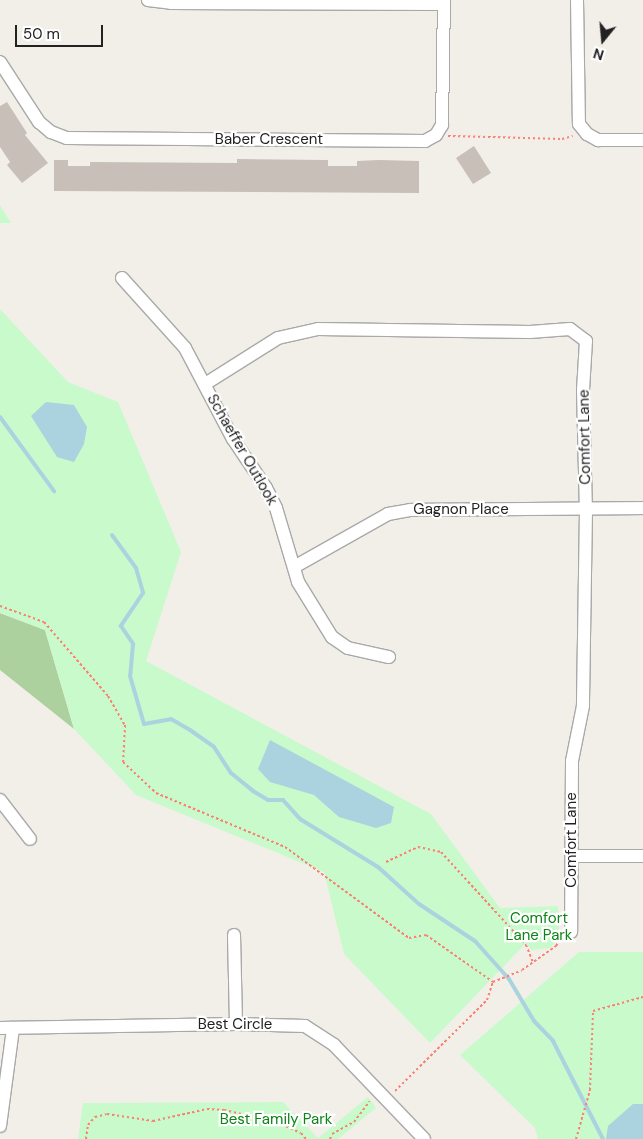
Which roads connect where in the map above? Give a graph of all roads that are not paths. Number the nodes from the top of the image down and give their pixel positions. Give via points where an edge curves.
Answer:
1 (148, 0) edge
2 (577, 0) edge
3 (444, 2) edge
4 (0, 62) edge
5 (3, 76) edge
6 (643, 140) edge
7 (122, 278) dead end
8 (205, 384) junction
9 (643, 508) edge
10 (586, 510) junction
11 (294, 567) junction
12 (389, 657) dead end
13 (0, 800) edge
14 (30, 839) dead end
15 (572, 856) junction
16 (643, 856) edge
17 (571, 932) road end
18 (234, 935) dead end
19 (236, 1024) junction
20 (6, 1028) edge
21 (0, 1126) edge
22 (424, 1139) edge

1 - 3 street via 171,3
2 - 6 street via 578,122 585,132 600,140
3 - 5 street, Baber Crescent via 442,122 435,136 425,141 71,139 42,125
4 - 5 street, Baber Crescent
7 - 8 street, Schaeffer Outlook via 185,348
8 - 10 street, Comfort Lane via 278,338 318,329 530,332 570,329 586,341 583,390
8 - 11 street, Schaeffer Outlook via 233,439 276,508
9 - 10 street, Gagnon Place
10 - 11 street, Gagnon Place via 432,508 388,514
10 - 15 street, Comfort Lane via 583,706 572,761
11 - 12 street, Schaeffer Outlook via 298,582 332,637 348,648
13 - 14 street
15 - 16 street
15 - 17 street, Comfort Lane
18 - 19 street
19 - 20 street, Best Circle
19 - 22 street, Best Circle via 288,1024 305,1026 320,1033
20 - 21 street

